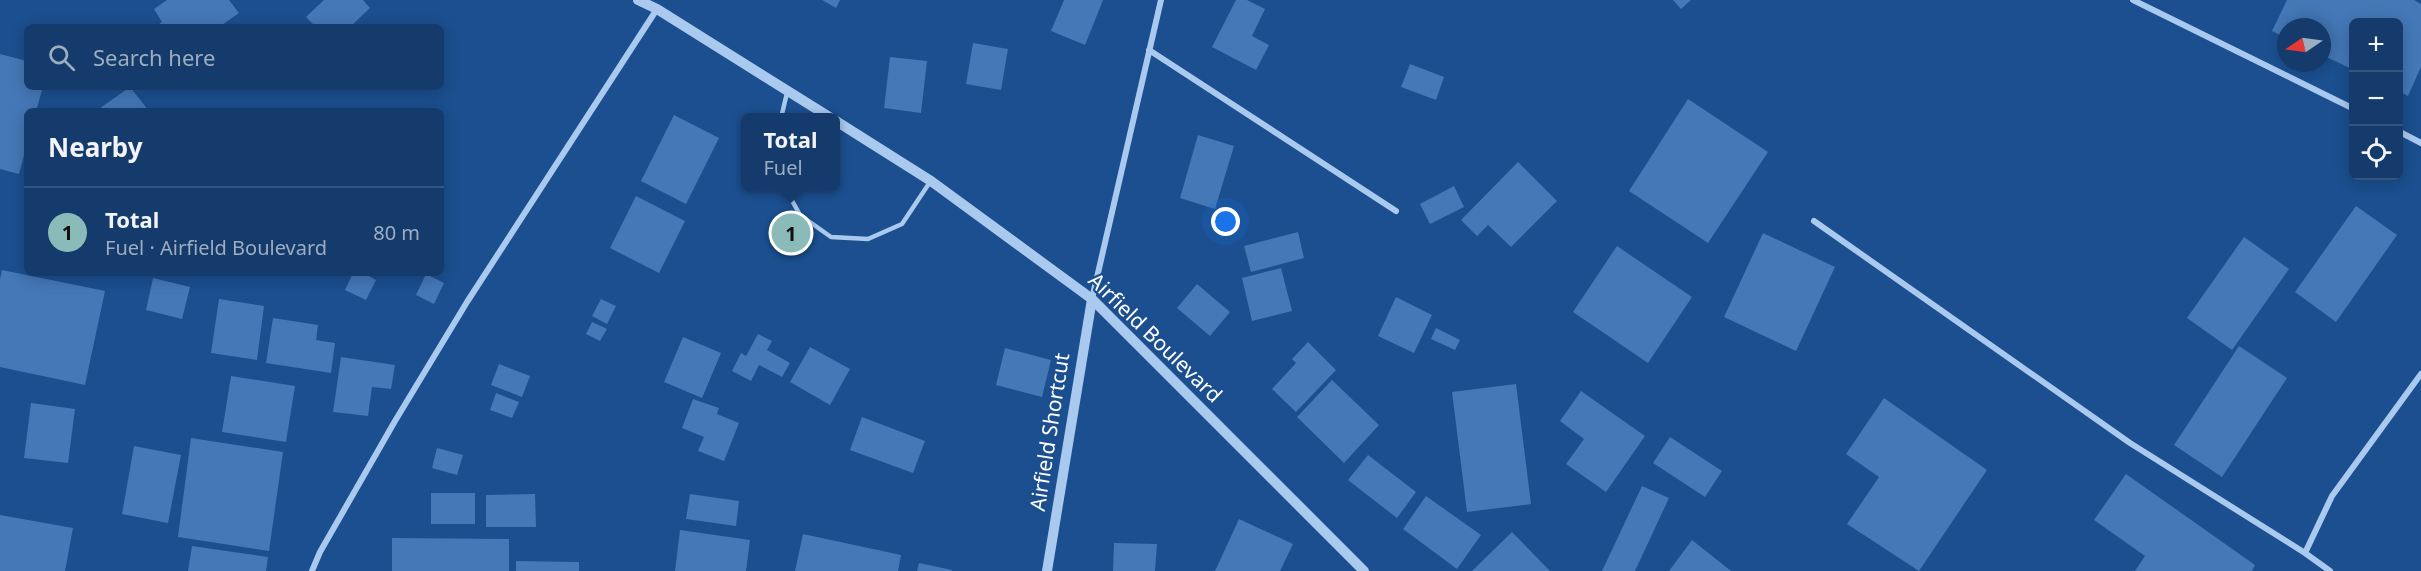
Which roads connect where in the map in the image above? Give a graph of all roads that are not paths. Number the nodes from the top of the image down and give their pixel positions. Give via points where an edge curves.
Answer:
1 (638, 0) edge
2 (1161, 0) edge
3 (2133, 0) edge
4 (657, 9) junction
5 (1149, 50) junction
6 (788, 90) junction
7 (2349, 107) edge
8 (782, 113) edge
9 (825, 113) edge
10 (840, 124) edge
11 (2403, 134) edge
12 (2421, 143) edge
13 (931, 181) junction
14 (787, 191) edge
15 (1396, 211) dead end
16 (1814, 221) dead end
17 (1092, 299) junction
18 (2421, 374) edge
19 (2305, 554) junction
20 (312, 571) edge
21 (1047, 571) edge
22 (1364, 571) edge
23 (2330, 571) edge

1 - 4 street
2 - 5 street
3 - 7 street
4 - 6 street
4 - 20 street via 461,312 389,431
5 - 15 street
5 - 17 street
6 - 8 lane
6 - 9 street
10 - 13 street, Airfield Boulevard
11 - 12 street
13 - 14 lane via 902,225 868,239 831,237 800,215
13 - 17 street, Airfield Boulevard
16 - 19 street via 2130,443
17 - 21 street, Airfield Shortcut
17 - 22 street, Airfield Boulevard
18 - 19 street via 2332,496
19 - 23 street

